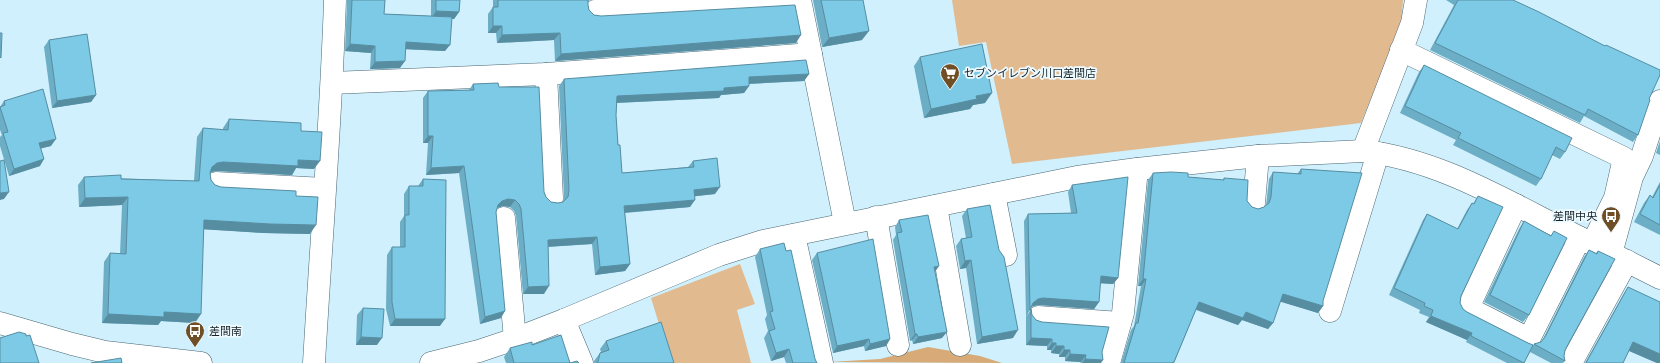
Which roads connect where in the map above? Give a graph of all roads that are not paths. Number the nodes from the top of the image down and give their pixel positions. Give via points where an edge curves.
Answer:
1 (335, 0) edge
2 (789, 0) edge
3 (800, 0) edge
4 (1416, 0) edge
5 (595, 11) dead end
6 (1401, 50) junction
7 (811, 54) junction
8 (546, 74) junction
9 (332, 83) junction
10 (1660, 101) edge
11 (1371, 152) junction
12 (1258, 156) junction
13 (1137, 168) junction
14 (216, 183) dead end
15 (324, 189) junction
16 (994, 194) junction
17 (552, 198) dead end
18 (1254, 204) dead end
19 (1516, 205) junction
20 (936, 206) junction
21 (876, 217) junction
22 (504, 218) dead end
23 (845, 223) junction
24 (794, 235) junction
25 (1586, 241) junction
26 (1006, 255) dead end
27 (1619, 258) junction
28 (1660, 278) edge
29 (1330, 311) dead end
30 (1038, 317) dead end
31 (564, 320) junction
32 (0, 323) edge
33 (1120, 323) junction
34 (515, 339) junction
35 (960, 344) dead end
36 (898, 345) dead end
37 (480, 357) edge
38 (201, 363) edge
39 (314, 363) edge
40 (431, 363) edge
41 (582, 363) edge
42 (822, 363) edge
43 (1109, 363) edge
44 (1571, 363) edge

1 - 9 street
2 - 5 street
3 - 7 street
4 - 6 street via 1412,23
6 - 11 street
6 - 25 street via 1624,158 1614,198
7 - 8 street
7 - 23 street
8 - 9 street
8 - 17 street
9 - 15 street
10 - 27 street via 1642,156 1632,177
11 - 12 street
11 - 19 street via 1421,164 1452,175
11 - 29 street
12 - 13 street
12 - 18 street
13 - 16 street via 1077,176
13 - 33 street
14 - 15 street
15 - 39 street
16 - 20 street
16 - 26 street
19 - 25 street
19 - 25 street via 1468,308 1529,339
20 - 21 street
20 - 35 street
21 - 23 street
21 - 36 street
22 - 34 street
23 - 24 street
24 - 31 street via 763,241 719,255
24 - 42 street
25 - 27 street
27 - 28 street
27 - 44 street
30 - 33 street
31 - 34 street
31 - 41 street
32 - 38 street via 105,352
33 - 43 street
34 - 37 street
37 - 40 street

